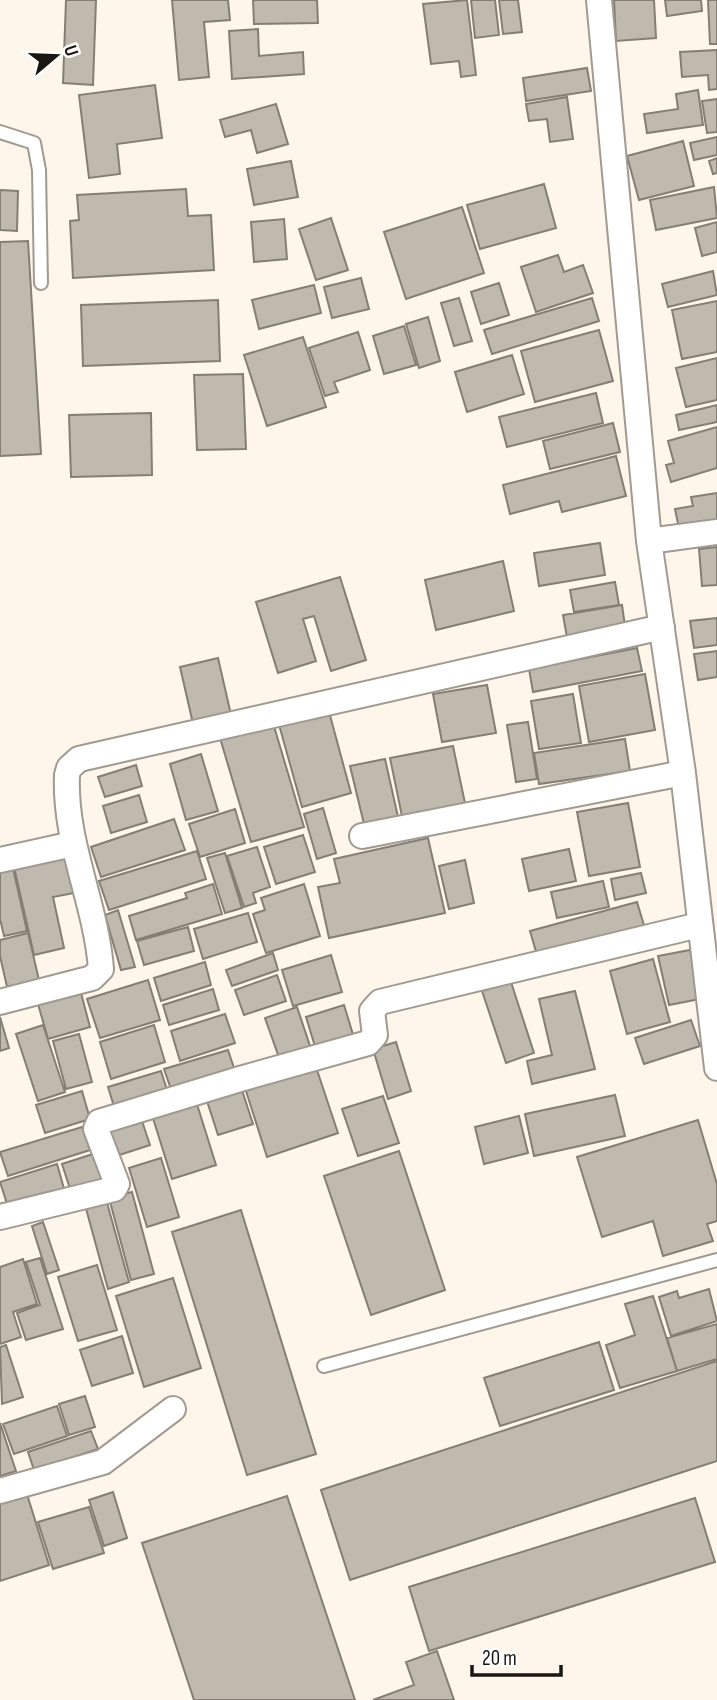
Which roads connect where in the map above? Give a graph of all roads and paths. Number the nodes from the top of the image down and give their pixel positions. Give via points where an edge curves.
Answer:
1 (599, 0) edge
2 (0, 132) edge
3 (41, 283) dead end
4 (717, 532) edge
5 (649, 541) junction
6 (662, 627) junction
7 (683, 773) junction
8 (362, 836) dead end
9 (73, 844) junction
10 (0, 860) edge
11 (699, 925) junction
12 (0, 1002) edge
13 (717, 1068) edge
14 (1, 1215) edge
15 (717, 1261) edge
16 (324, 1366) dead end
17 (173, 1409) dead end
18 (0, 1491) edge

1 - 5 street
2 - 3 lane via 34,143 39,170
4 - 5 street
5 - 6 street
6 - 7 street
6 - 9 street via 79,759 67,775
7 - 8 street
7 - 11 street
9 - 10 street
9 - 12 street via 99,938 101,969 92,978
11 - 13 street
11 - 14 street via 380,1002 372,1011 375,1035 368,1043 99,1122 96,1129 117,1184 114,1189
15 - 16 lane
17 - 18 street via 103,1462

